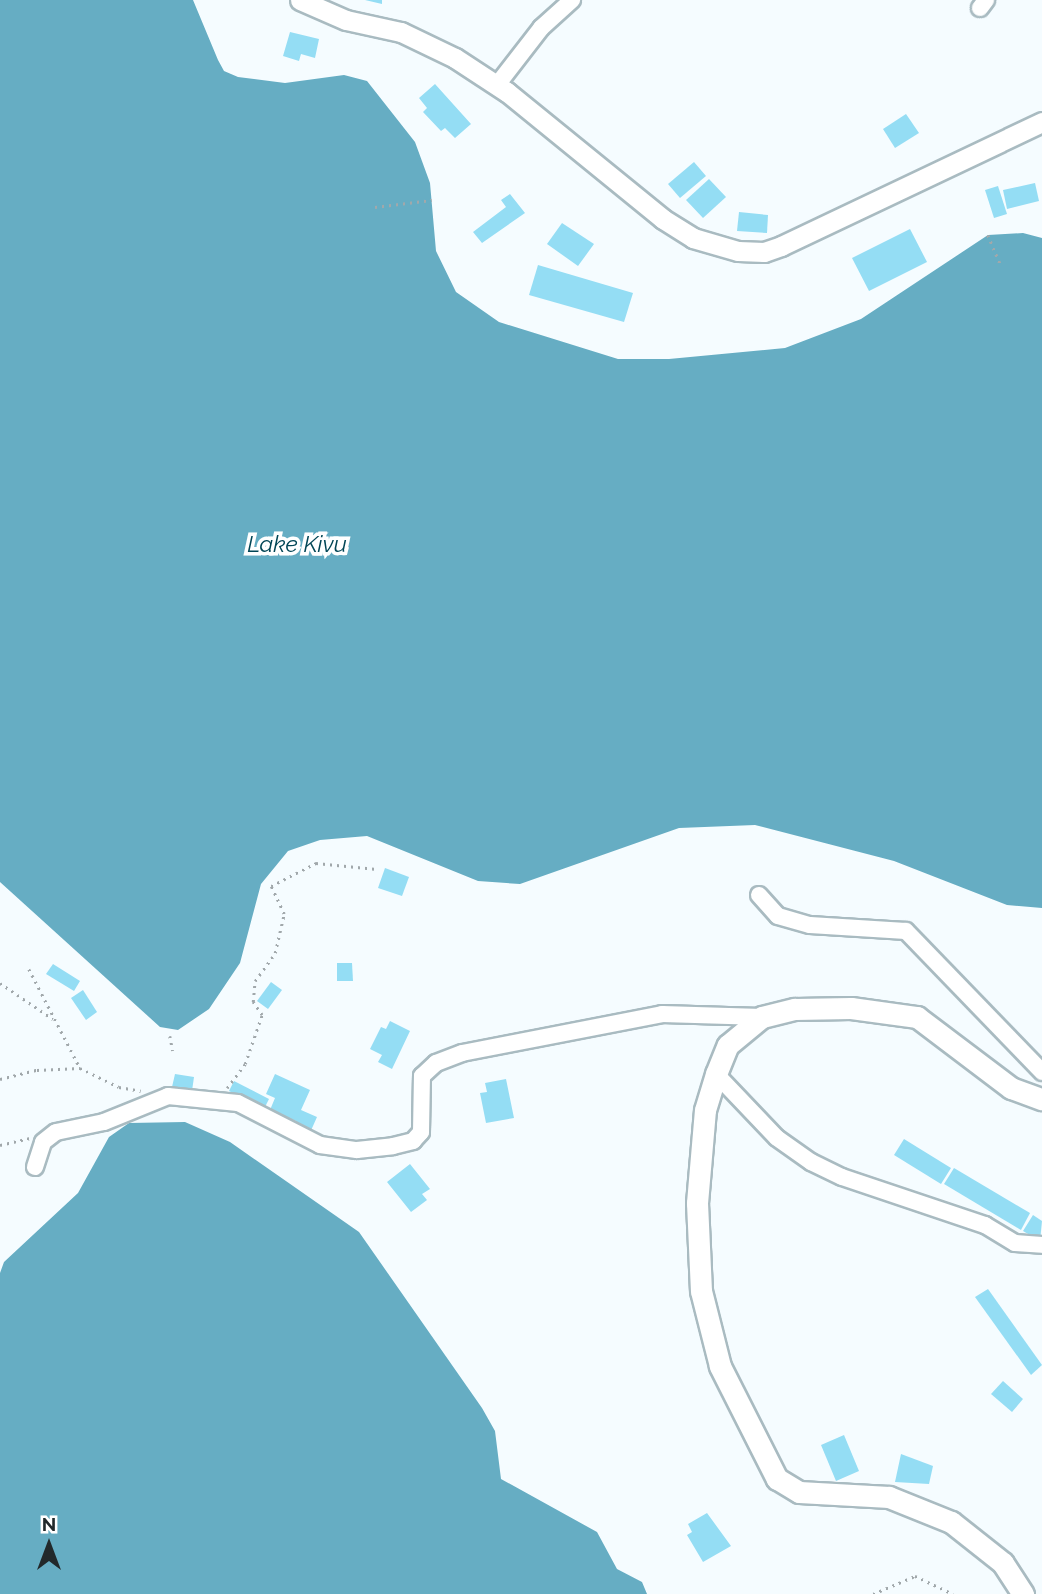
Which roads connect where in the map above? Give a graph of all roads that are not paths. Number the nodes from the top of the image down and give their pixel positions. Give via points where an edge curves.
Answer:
1 (300, 0) edge
2 (572, 0) edge
3 (497, 85) junction
4 (1042, 122) edge
5 (759, 895) dead end
6 (762, 1017) junction
7 (1042, 1072) edge
8 (716, 1074) junction
9 (1042, 1099) edge
10 (35, 1167) dead end
11 (1042, 1245) edge
12 (1023, 1594) edge

1 - 3 street via 328,15 427,43
2 - 3 street via 541,27
3 - 4 street via 663,219 694,238 738,251 764,252 781,246
5 - 7 street via 778,916 810,925 906,931
6 - 8 main road via 728,1045
6 - 9 main road via 795,1010 851,1008 917,1017 1012,1088
6 - 10 street via 662,1014 462,1053 436,1063 422,1076 421,1132 413,1141 393,1146 357,1150 320,1144 238,1102 168,1096 104,1122 56,1132 43,1142
8 - 11 street via 777,1138 811,1162 842,1177 985,1225 1015,1243
8 - 12 main road via 705,1111 697,1203 701,1291 720,1366 777,1479 799,1492 888,1497 951,1522 1003,1563

